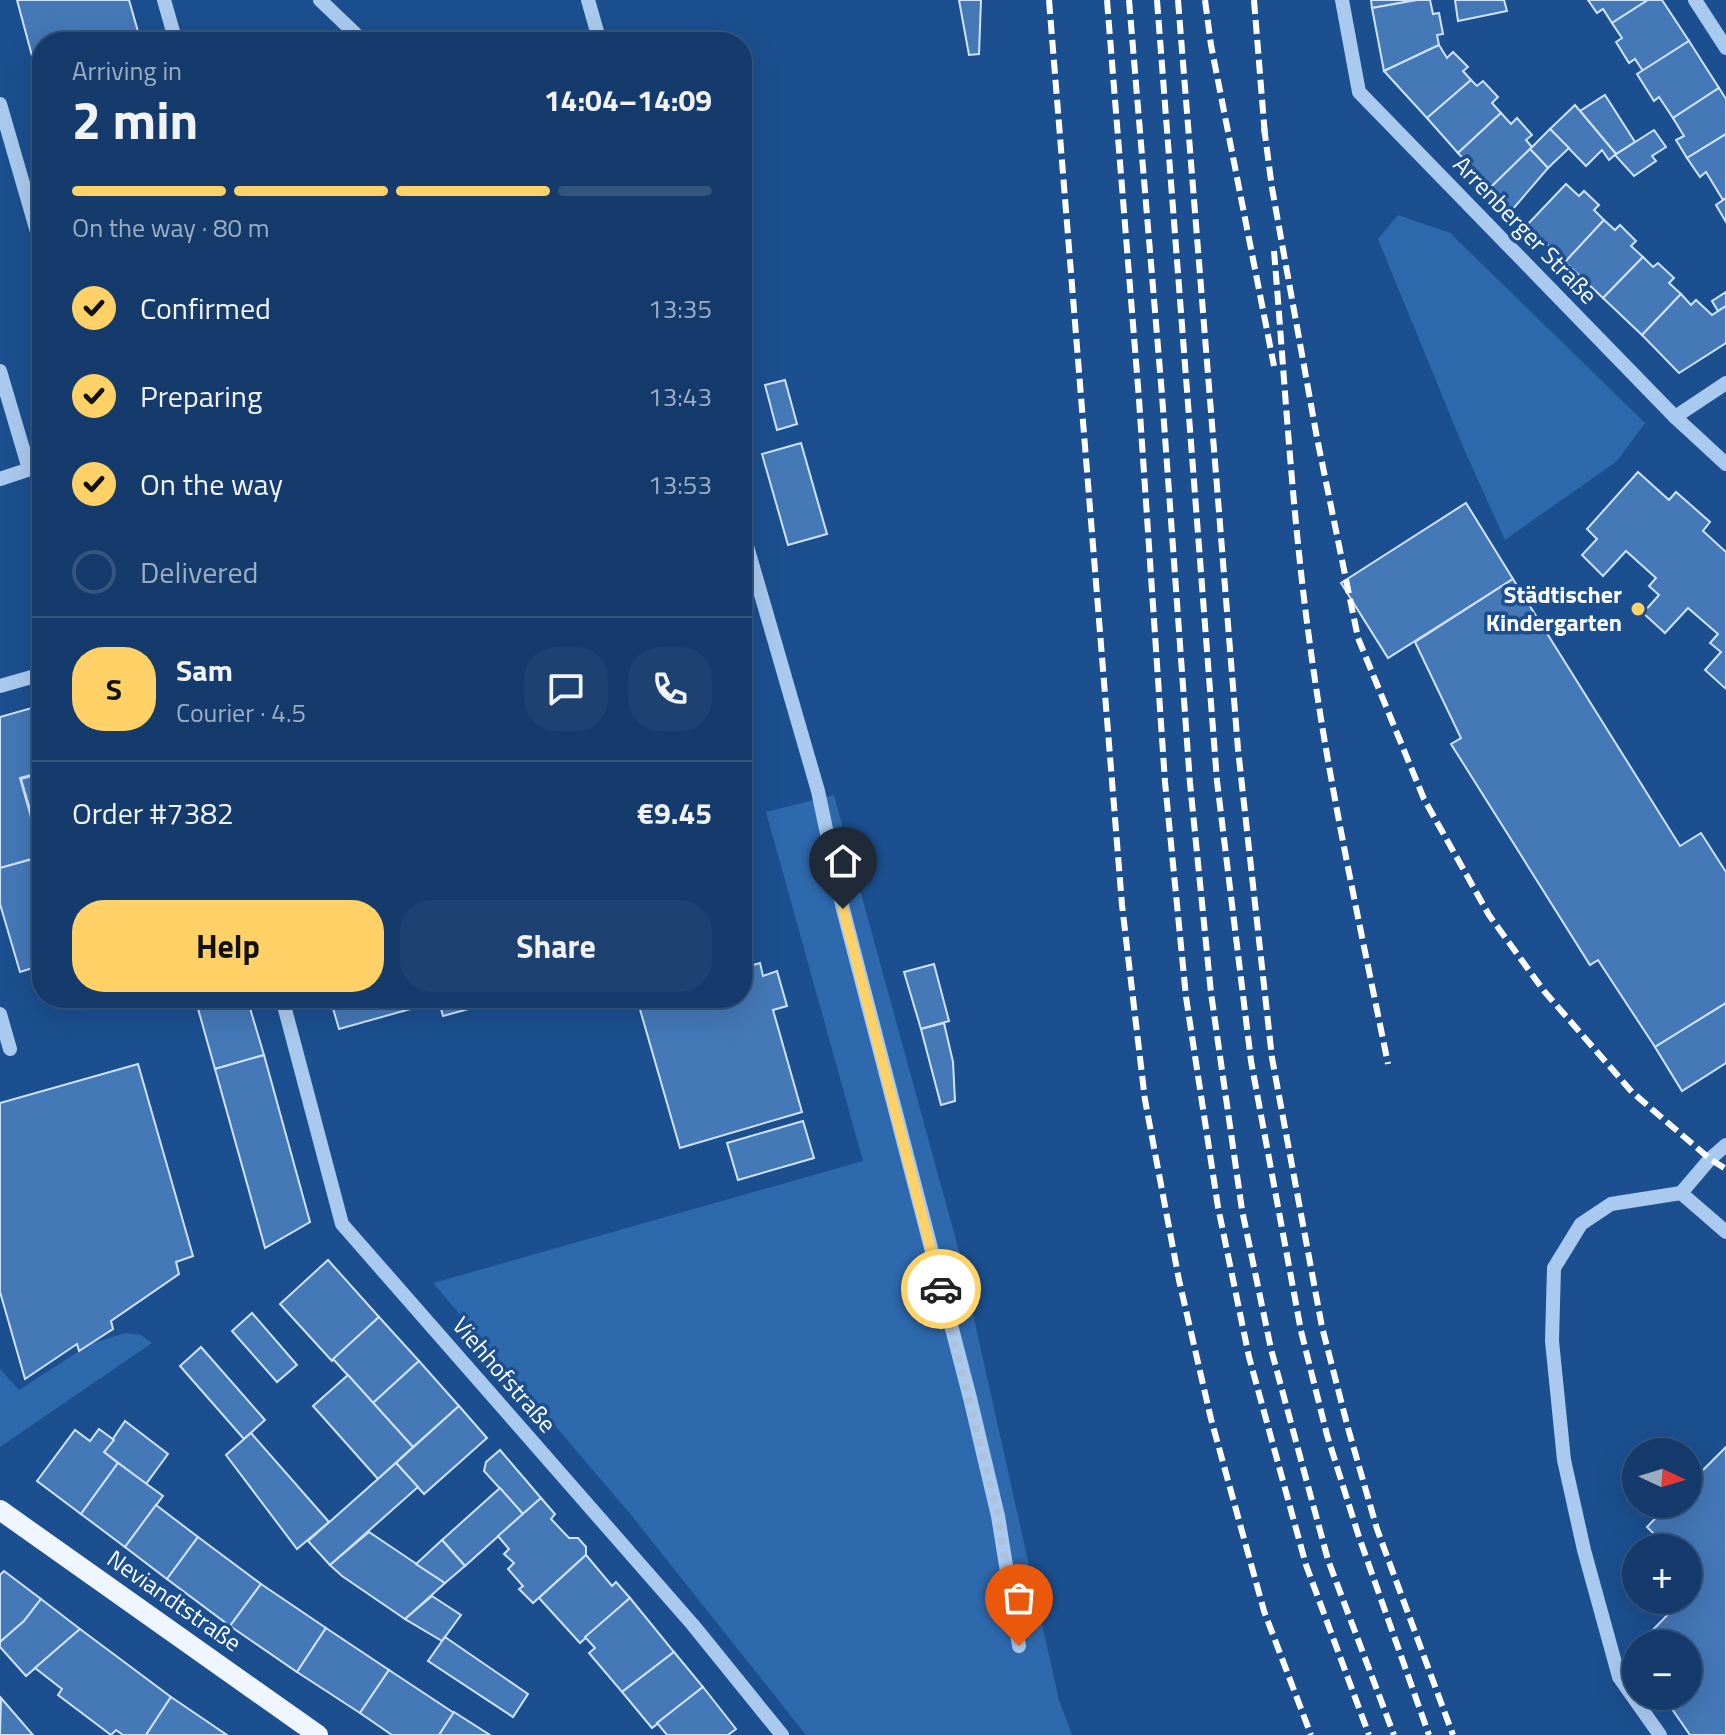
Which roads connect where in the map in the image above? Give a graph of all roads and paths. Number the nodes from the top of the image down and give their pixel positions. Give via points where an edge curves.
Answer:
1 (164, 0) edge
2 (320, 0) edge
3 (588, 0) edge
4 (1342, 0) edge
5 (1695, 0) edge
6 (173, 32) edge
7 (354, 32) edge
8 (597, 32) edge
9 (1726, 48) edge
10 (0, 104) edge
11 (32, 214) edge
12 (0, 371) edge
13 (1726, 383) edge
14 (1675, 417) junction
15 (32, 459) edge
16 (1726, 464) edge
17 (32, 468) edge
18 (0, 479) edge
19 (752, 563) edge
20 (32, 677) edge
21 (0, 686) edge
22 (285, 1008) edge
23 (0, 1014) edge
24 (10, 1049) dead end
25 (1726, 1145) edge
26 (1681, 1193) junction
27 (1726, 1232) edge
28 (0, 1510) edge
29 (1019, 1646) dead end
30 (318, 1735) edge
31 (782, 1735) edge
32 (1660, 1735) edge

1 - 6 street
2 - 7 street
3 - 8 street
4 - 14 street, Arrenberger Straße via 1359,92
5 - 9 street
10 - 11 street
12 - 15 street
13 - 14 street
14 - 16 street, Arrenberger Straße
17 - 18 street
19 - 29 street via 818,791 843,909 966,1382 998,1516
20 - 21 street
22 - 31 street, Viehhofstraße via 342,1224 693,1625
23 - 24 street
25 - 26 street
26 - 27 street
26 - 32 street via 1611,1204 1581,1224 1554,1268 1552,1341 1564,1460 1584,1550 1619,1677
28 - 30 main road, Neviandtstraße

